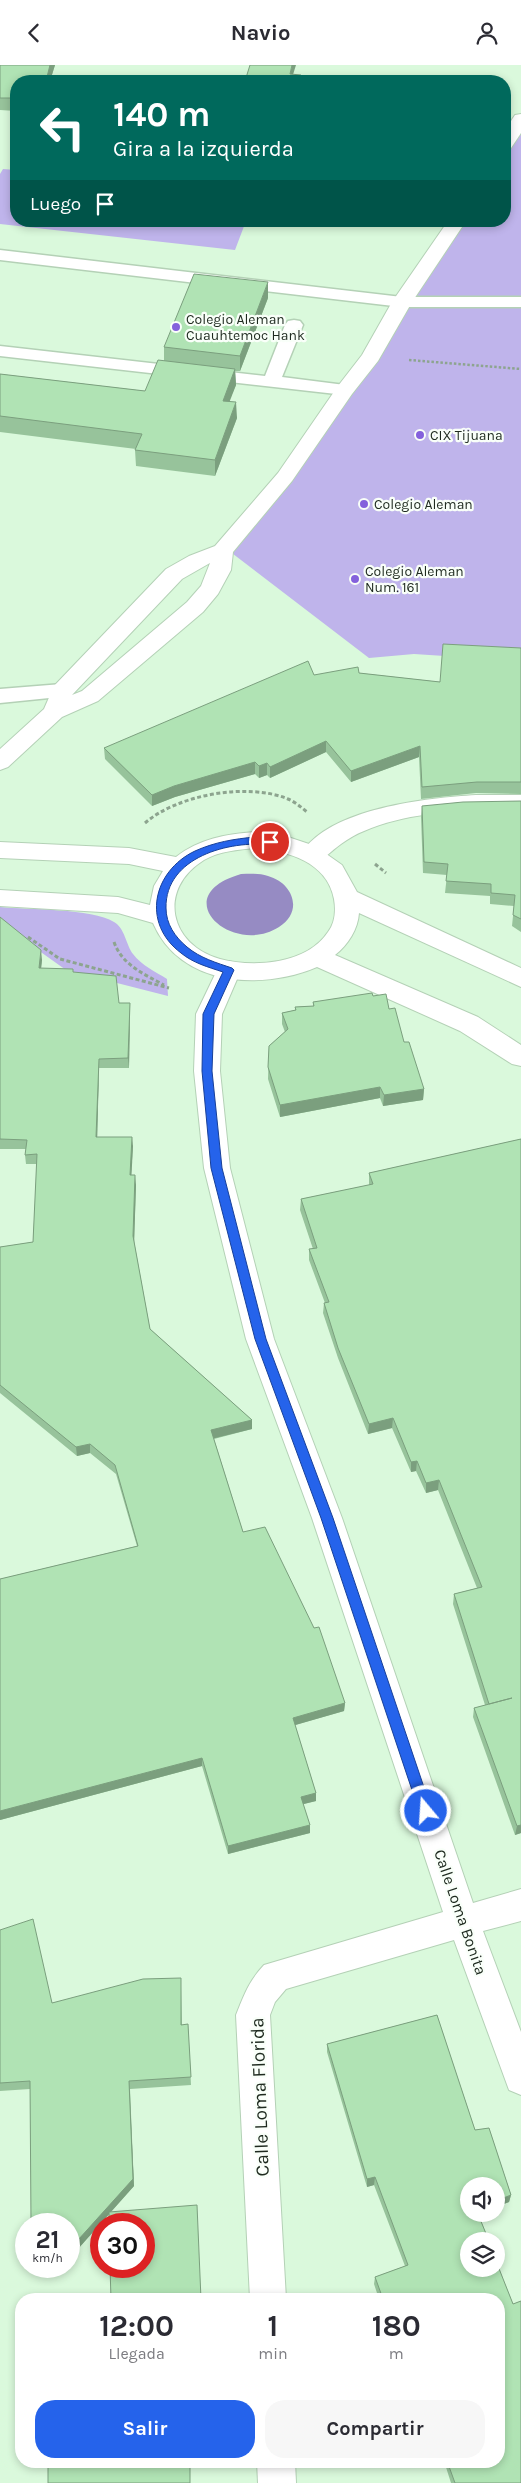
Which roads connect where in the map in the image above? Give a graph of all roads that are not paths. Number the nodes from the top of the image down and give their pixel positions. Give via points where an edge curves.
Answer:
1 (521, 119) edge
2 (511, 135) edge
3 (453, 227) edge
4 (0, 255) edge
5 (402, 302) junction
6 (521, 302) edge
7 (294, 325) dead end
8 (0, 351) edge
9 (271, 381) junction
10 (345, 390) junction
11 (223, 551) junction
12 (62, 691) junction
13 (0, 696) edge
14 (54, 712) junction
15 (0, 762) edge
16 (521, 803) edge
17 (0, 850) edge
18 (313, 854) junction
19 (179, 866) junction
20 (0, 898) edge
21 (348, 898) junction
22 (161, 917) junction
23 (316, 957) junction
24 (229, 970) junction
25 (521, 978) edge
26 (521, 1057) edge
27 (521, 1905) edge
28 (463, 1921) junction
29 (521, 2078) edge
30 (268, 2293) edge
31 (276, 2468) edge
32 (277, 2483) edge

1 - 2 street
3 - 5 street
4 - 5 lane
5 - 6 lane
5 - 10 street via 372,357
7 - 9 lane
8 - 9 lane
9 - 10 lane
10 - 11 street via 286,477
11 - 12 street via 174,574
11 - 14 street via 220,570 195,607 90,696
12 - 13 lane
12 - 14 street
14 - 15 street
16 - 18 street via 416,807 362,823 337,835
17 - 19 street via 129,856
18 - 19 street via 286,844 255,840 224,843
18 - 21 street via 336,874
19 - 22 street via 160,899
20 - 22 street via 118,905
21 - 23 street via 347,920 336,940
21 - 25 street
22 - 24 street via 169,935 184,950
23 - 24 street via 289,968 259,972
23 - 26 street via 469,1024
24 - 28 street, Calle Loma Bonita via 208,1014 207,1071 217,1168 260,1339 327,1518
27 - 28 street, Calle Loma Florida
28 - 29 street, Calle Loma Bonita
28 - 30 street, Calle Loma Florida via 276,1976 262,1992 253,2015
31 - 32 street

